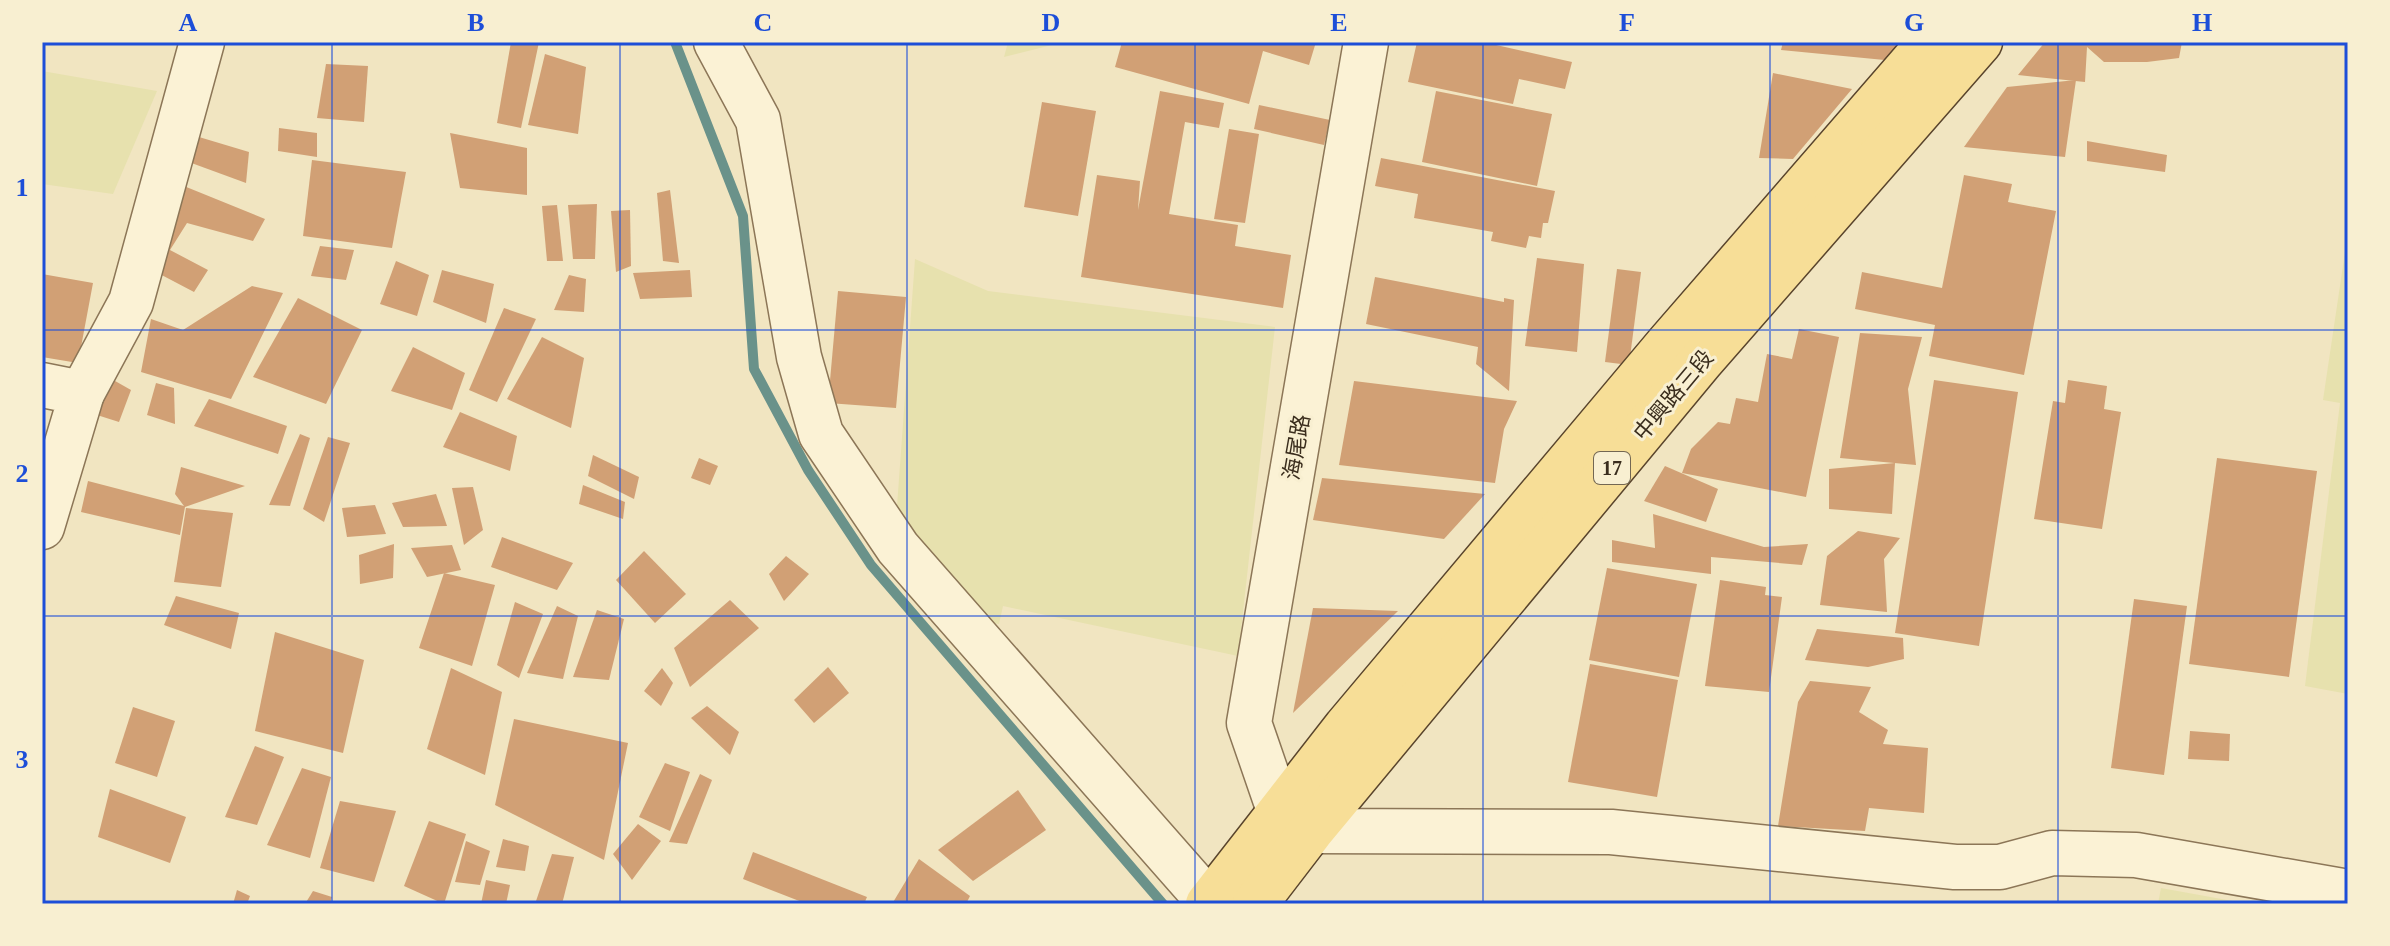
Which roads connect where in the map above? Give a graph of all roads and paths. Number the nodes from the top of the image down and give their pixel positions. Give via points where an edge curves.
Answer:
1 (202, 42) edge
2 (716, 42) edge
3 (1366, 42) edge
4 (1930, 42) edge
5 (1980, 42) edge
6 (62, 389) edge
7 (42, 527) edge
8 (1296, 822) junction
9 (2348, 892) edge
10 (1209, 903) edge
11 (1255, 904) edge

1 - 6 street via 131,302
2 - 10 street via 758,120 799,357 821,434 898,548
3 - 8 street, 海尾路 via 1249,723
4 - 8 main road, 中興路三段 / 17 via 1346,727
5 - 8 main road, 中興路三段 / 17
6 - 7 street
8 - 9 street via 1611,832 1955,867 2000,867 2052,853 2136,855
8 - 10 main road, 中興路三段 / 17
8 - 11 main road, 中興路三段 / 17

